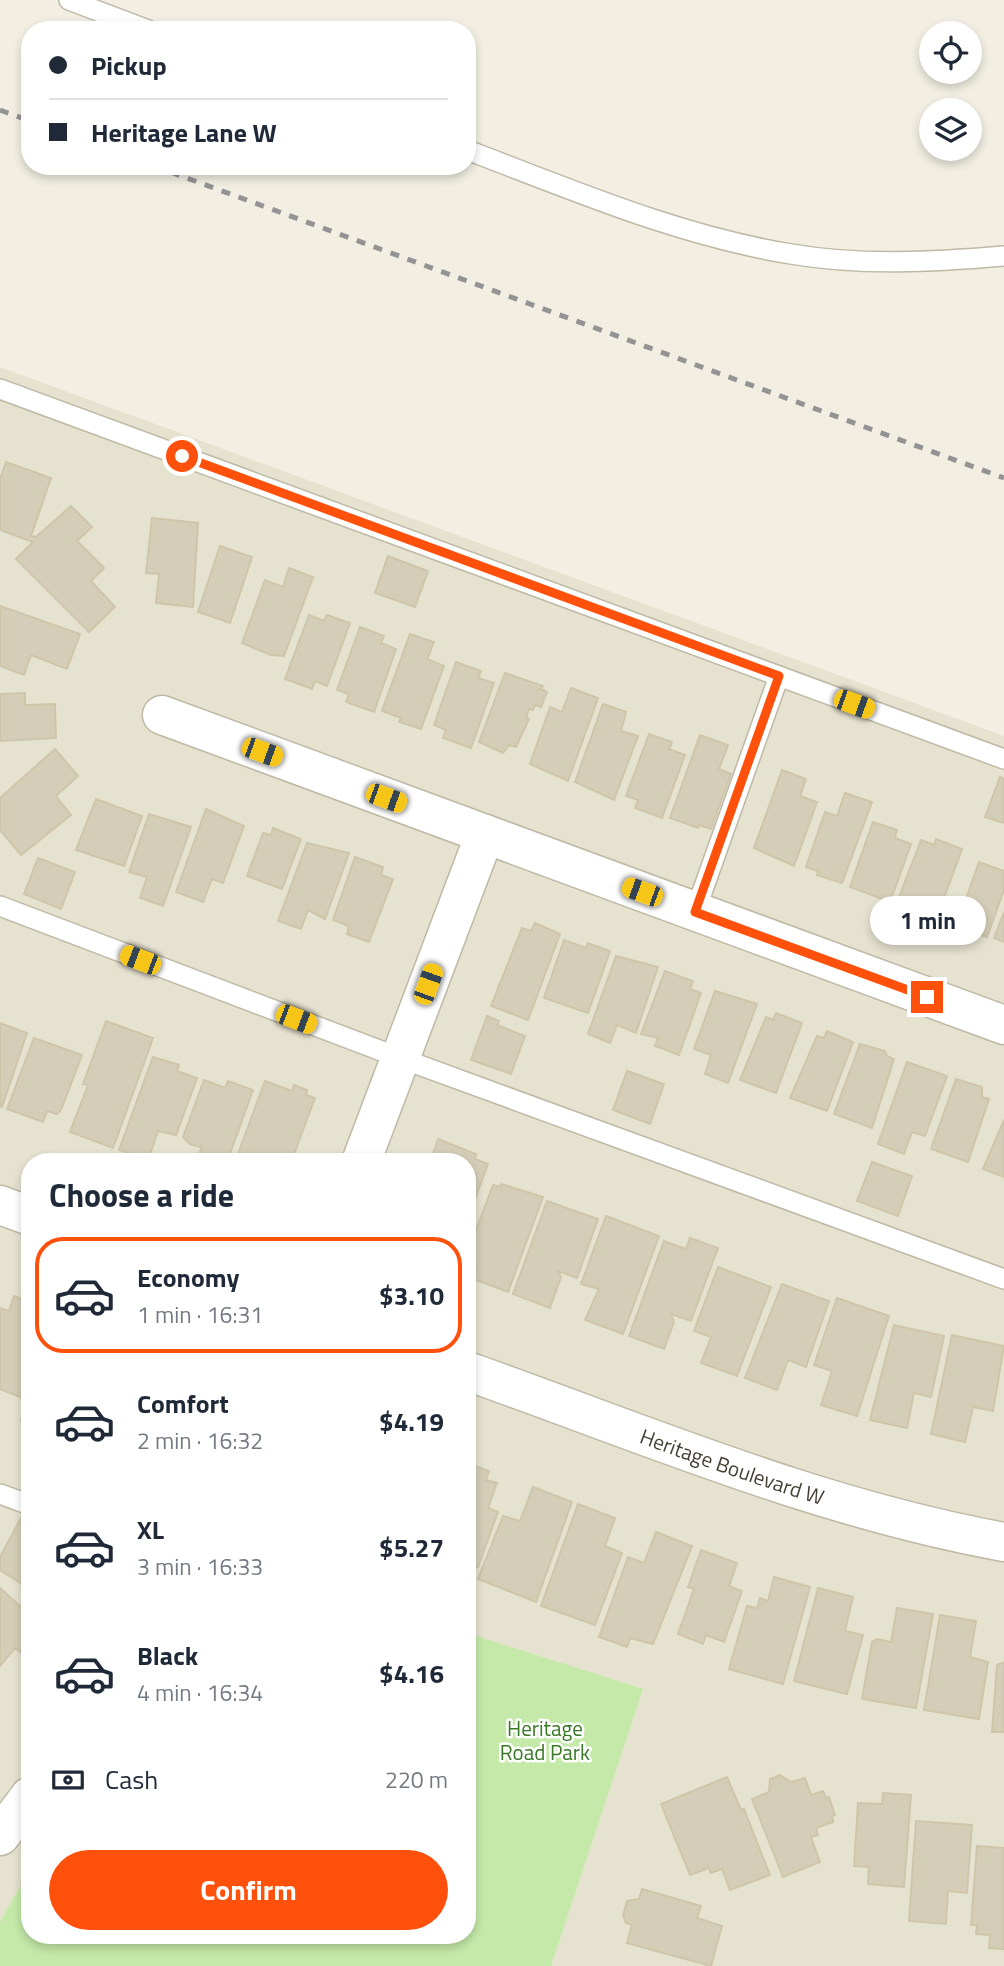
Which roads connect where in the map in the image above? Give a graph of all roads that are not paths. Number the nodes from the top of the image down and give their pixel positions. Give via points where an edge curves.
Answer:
1 (69, 0) edge
2 (124, 21) edge
3 (476, 153) edge
4 (1004, 256) edge
5 (0, 389) edge
6 (779, 676) junction
7 (162, 715) dead end
8 (1004, 759) edge
9 (485, 834) junction
10 (0, 906) edge
11 (695, 912) junction
12 (1004, 1025) edge
13 (400, 1058) junction
14 (364, 1153) edge
15 (0, 1205) edge
16 (21, 1213) edge
17 (1004, 1279) edge
18 (476, 1374) edge
19 (0, 1494) edge
20 (21, 1502) edge
21 (1004, 1542) edge
22 (21, 1808) edge
23 (0, 1836) edge

1 - 2 lane
3 - 4 lane via 634,213 719,239 792,254 855,261 938,262
5 - 6 lane
6 - 8 lane
6 - 11 lane
7 - 9 street
9 - 11 street
9 - 13 street
10 - 13 lane
11 - 12 street
13 - 14 street
13 - 17 lane
15 - 16 street
18 - 21 street, Heritage Boulevard W via 821,1499 933,1529
19 - 20 lane
22 - 23 street

